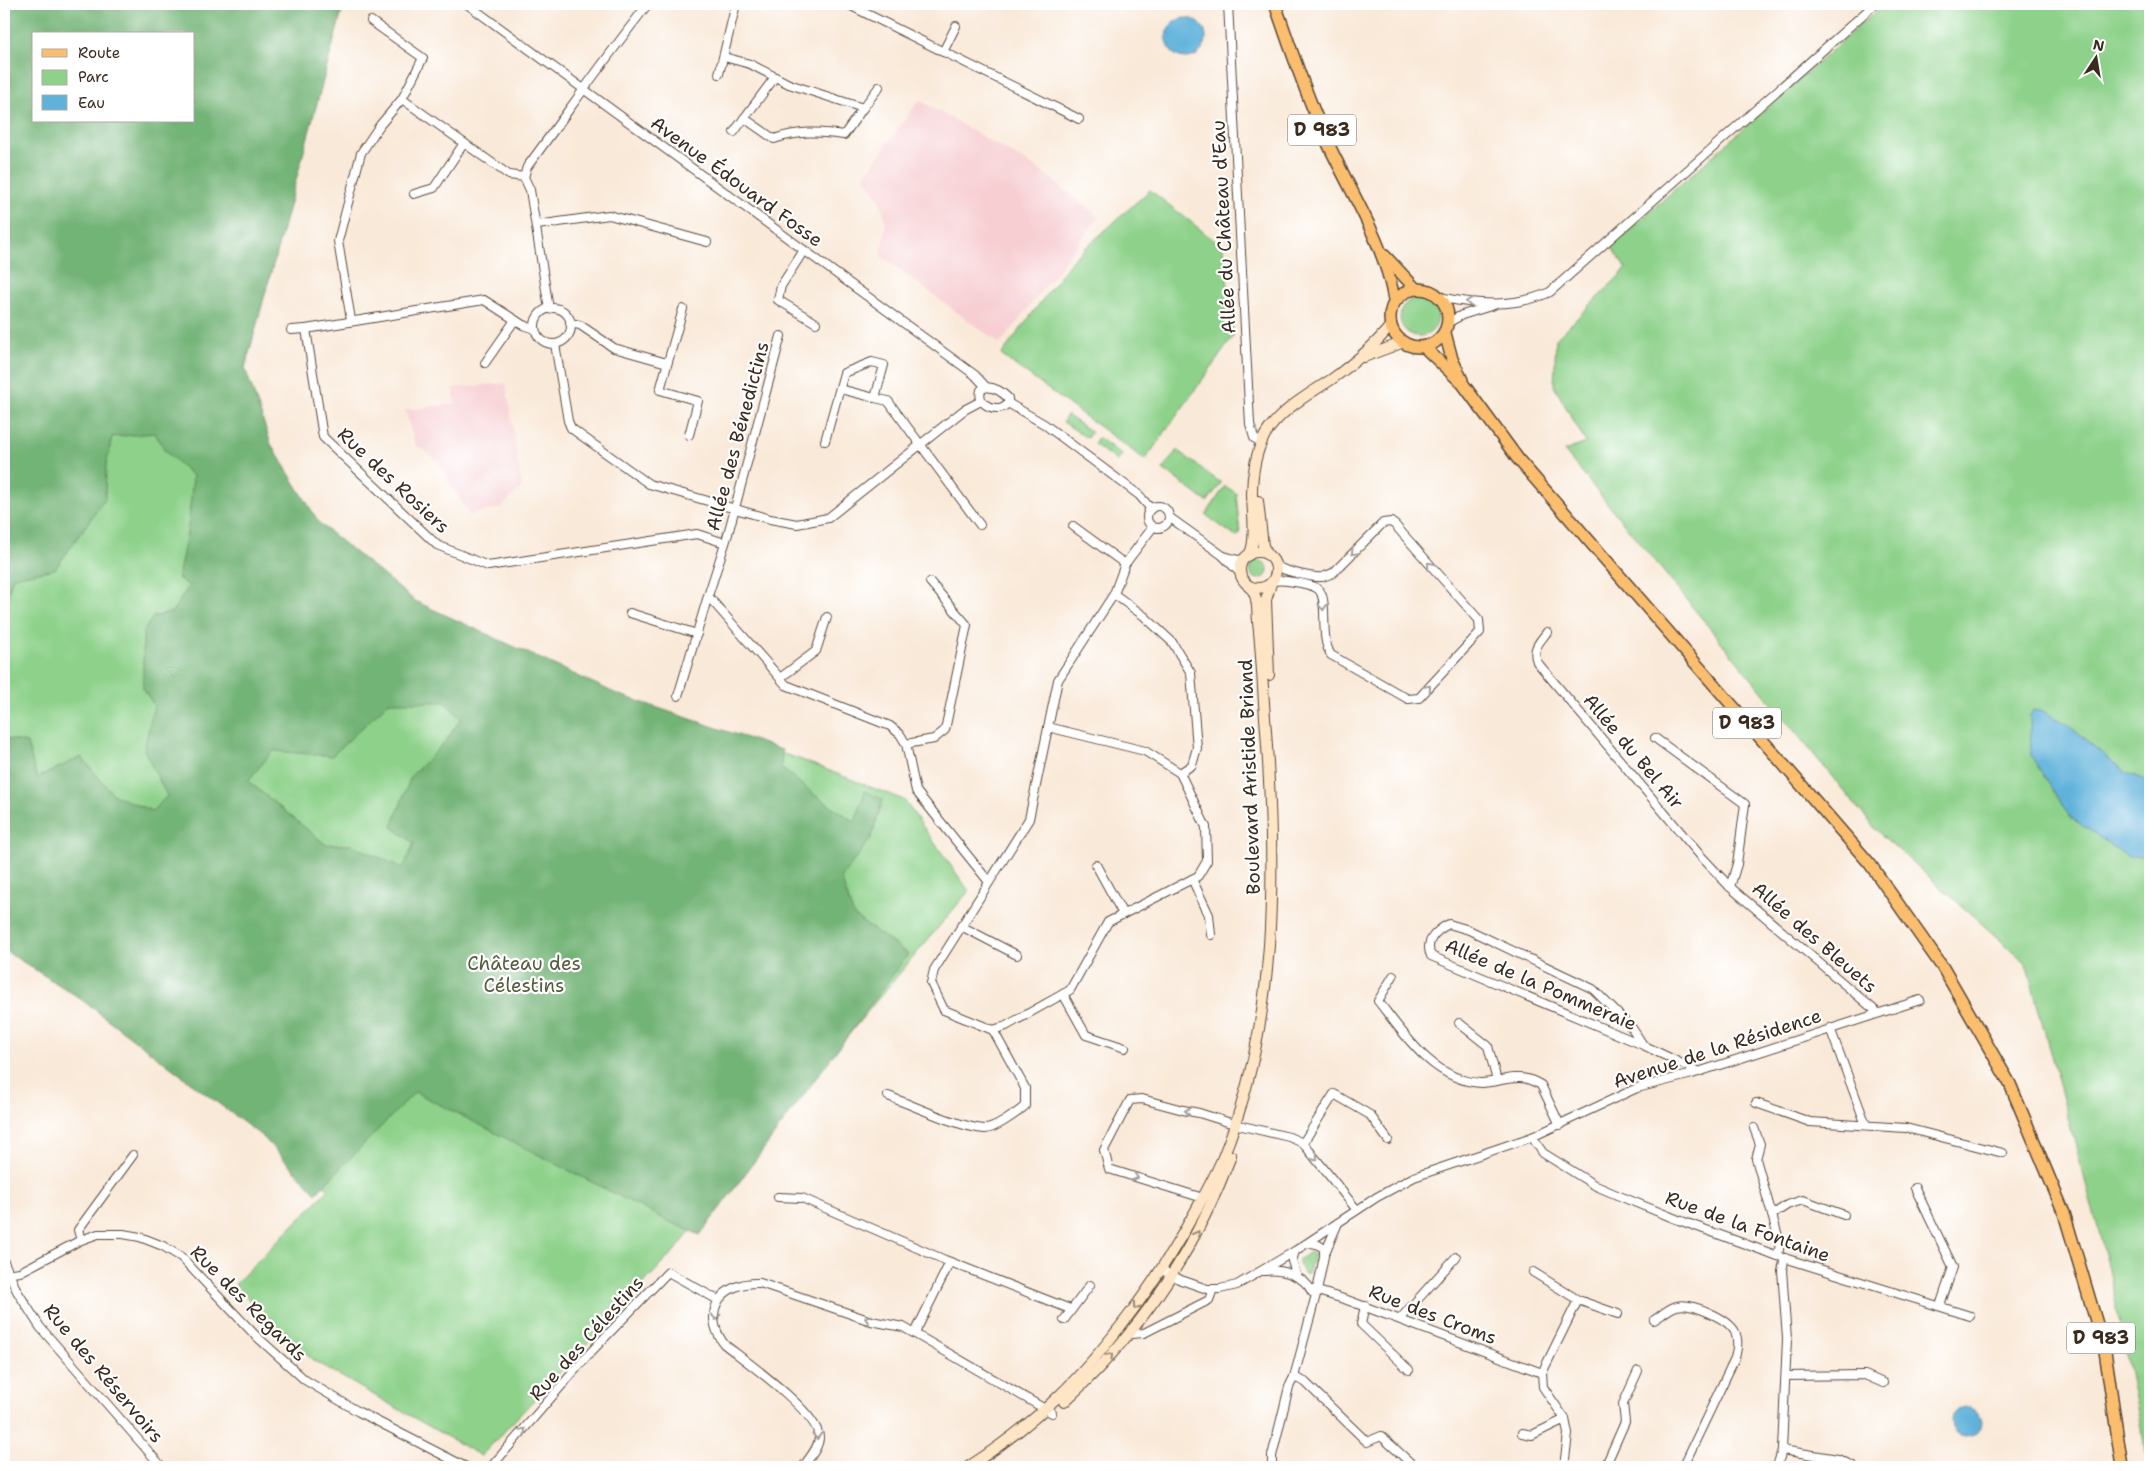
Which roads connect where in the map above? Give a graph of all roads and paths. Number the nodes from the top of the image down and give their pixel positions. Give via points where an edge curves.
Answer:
1 (467, 4) edge
2 (648, 4) edge
3 (736, 4) edge
4 (847, 4) edge
5 (1228, 4) edge
6 (1275, 4) edge
7 (1875, 4) edge
8 (371, 21) dead end
9 (956, 26) dead end
10 (943, 52) junction
11 (724, 57) junction
12 (719, 74) dead end
13 (775, 77) junction
14 (879, 87) dead end
15 (585, 90) junction
16 (402, 99) junction
17 (863, 108) junction
18 (744, 118) junction
19 (1080, 120) dead end
20 (734, 132) dead end
21 (464, 143) junction
22 (524, 177) junction
23 (414, 194) dead end
24 (537, 225) junction
25 (707, 242) dead end
26 (804, 250) junction
27 (1381, 251) junction
28 (1415, 288) junction
29 (1440, 297) junction
30 (1394, 300) junction
31 (1498, 304) junction
32 (549, 309) junction
33 (683, 309) dead end
34 (351, 320) junction
35 (515, 320) junction
36 (570, 323) junction
37 (816, 323) dead end
38 (1391, 325) junction
39 (1447, 327) junction
40 (306, 328) junction
41 (535, 329) junction
42 (291, 330) dead end
43 (781, 336) dead end
44 (1404, 342) junction
45 (555, 344) junction
46 (1424, 347) junction
47 (1359, 359) junction
48 (485, 363) dead end
49 (667, 363) junction
50 (1463, 384) junction
51 (986, 387) junction
52 (840, 389) junction
53 (875, 398) junction
54 (981, 401) junction
55 (1008, 403) junction
56 (689, 435) dead end
57 (825, 441) dead end
58 (1262, 443) junction
59 (920, 446) junction
60 (1254, 471) junction
61 (733, 508) junction
62 (1151, 509) junction
63 (1169, 517) junction
64 (980, 525) dead end
65 (1073, 526) dead end
66 (1152, 527) junction
67 (725, 543) junction
68 (1222, 555) junction
69 (1268, 555) junction
70 (1247, 557) junction
71 (1125, 564) junction
72 (1276, 565) junction
73 (1240, 573) junction
74 (930, 582) dead end
75 (1272, 582) junction
76 (1248, 586) junction
77 (1114, 594) junction
78 (708, 596) junction
79 (630, 613) dead end
80 (827, 617) dead end
81 (1547, 632) dead end
82 (697, 634) junction
83 (780, 678) junction
84 (678, 696) dead end
85 (1048, 727) junction
86 (1656, 738) dead end
87 (906, 744) junction
88 (1180, 773) junction
89 (1096, 865) dead end
90 (1192, 879) junction
91 (989, 882) junction
92 (1730, 887) junction
93 (1123, 914) junction
94 (961, 926) junction
95 (1211, 935) dead end
96 (1017, 955) dead end
97 (1393, 976) dead end
98 (1063, 994) junction
99 (1920, 1000) dead end
100 (1878, 1013) junction
101 (1459, 1023) dead end
102 (1830, 1028) junction
103 (992, 1030) junction
104 (1643, 1045) junction
105 (1125, 1048) dead end
106 (1700, 1072) junction
107 (1497, 1081) junction
108 (888, 1096) dead end
109 (1756, 1103) dead end
110 (1238, 1125) junction
111 (1560, 1125) junction
112 (1866, 1125) junction
113 (1754, 1128) dead end
114 (1532, 1136) junction
115 (1388, 1140) dead end
116 (1303, 1143) junction
117 (2003, 1153) dead end
118 (133, 1155) dead end
119 (1915, 1188) dead end
120 (778, 1197) dead end
121 (1203, 1198) junction
122 (1356, 1210) junction
123 (1844, 1214) dead end
124 (1772, 1215) junction
125 (1338, 1223) junction
126 (81, 1240) junction
127 (1304, 1245) junction
128 (1295, 1251) junction
129 (1324, 1256) junction
130 (1456, 1257) dead end
131 (1781, 1257) junction
132 (4, 1262) edge
133 (950, 1262) junction
134 (1162, 1270) junction
135 (1262, 1272) junction
136 (1533, 1272) dead end
137 (6, 1273) edge
138 (1172, 1276) junction
139 (1319, 1276) junction
140 (1300, 1280) junction
141 (1090, 1285) dead end
142 (1213, 1289) junction
143 (1314, 1290) junction
144 (718, 1300) junction
145 (1578, 1300) junction
146 (1365, 1306) junction
147 (1940, 1306) junction
148 (1070, 1309) junction
149 (1618, 1314) dead end
150 (1970, 1316) dead end
151 (1064, 1320) dead end
152 (1400, 1320) junction
153 (1654, 1320) dead end
154 (915, 1333) junction
155 (1130, 1334) junction
156 (1409, 1370) dead end
157 (1638, 1371) dead end
158 (1542, 1373) junction
159 (1786, 1376) junction
160 (1294, 1377) junction
161 (1883, 1383) dead end
162 (1049, 1411) junction
163 (1565, 1420) junction
164 (1522, 1433) dead end
165 (1782, 1450) junction
166 (1854, 1466) edge
167 (162, 1467) edge
168 (466, 1467) edge
169 (491, 1467) edge
170 (803, 1467) edge
171 (968, 1467) edge
172 (980, 1467) edge
173 (1272, 1467) edge
174 (1415, 1467) edge
175 (1564, 1467) edge
176 (1605, 1467) edge
177 (1683, 1467) edge
178 (1777, 1467) edge
179 (2122, 1467) edge

1 - 15 street, Avenue Édouard Fosse
2 - 15 street via 598,68
3 - 11 street
4 - 10 street
5 - 58 street, Allée du Château d'Eau via 1250,424 1254,438
6 - 27 main road, D 983 via 1326,138
7 - 31 street via 1550,292 1520,302
8 - 16 street via 423,58
9 - 10 street
10 - 19 street
11 - 12 street
11 - 13 street via 750,64
13 - 17 street
13 - 18 street
14 - 17 street
15 - 22 street via 527,167
15 - 26 street, Avenue Édouard Fosse
16 - 21 street
16 - 34 street via 361,153 338,241
17 - 18 street via 844,135 813,131 774,139
18 - 20 street
21 - 22 street via 509,175
21 - 23 street via 434,188
22 - 24 street
24 - 25 street via 609,215
24 - 32 street
26 - 37 street via 781,286 778,300
26 - 51 street, Avenue Édouard Fosse
27 - 28 main road, D 983
27 - 30 main road, D 983
28 - 29 main road
28 - 30 main road
31 -> 29 street
29 - 39 main road via 1449,313
30 - 38 main road via 1390,309
31 - 39 street via 1462,315
32 - 36 street via 560,310
32 - 41 street via 537,318
33 - 49 street
34 - 35 street via 484,300
34 - 40 street
35 - 41 street
35 - 48 street
36 - 45 street via 565,339
36 - 49 street via 580,325 614,348
38 - 44 main road via 1395,335
38 - 47 main road
39 - 46 main road via 1440,339
39 - 50 main road, D 983 via 1452,360
40 - 42 street
40 - 67 street, Rue des Rosiers via 323,437 437,545 488,566 697,534
41 - 45 street via 545,342
43 - 61 street, Allée des Bénedictins
44 - 46 main road
44 - 47 main road
45 - 61 street via 571,428 649,484
46 - 50 main road, D 983
47 - 58 main road via 1283,413
49 - 56 street via 660,390 698,401
50 - 179 main road, D 983 via 1518,459 1870,864 1943,968 2010,1084 2064,1212 2105,1351
51 - 54 street via 981,390
51 - 55 street via 1003,393
52 - 53 street
52 - 53 street via 844,373 872,362 884,365
52 - 57 street
53 - 59 street via 888,402
54 - 55 street via 986,406 1000,408
54 - 59 street via 964,410
55 - 62 street via 1044,424 1139,495
58 - 60 main road
59 - 61 street via 828,518 790,524
59 - 64 street
60 - 69 main road via 1262,546
60 - 70 main road via 1253,546
61 - 67 street, Allée des Bénedictins
62 - 63 street via 1161,507
62 - 66 street via 1147,518
63 - 66 street via 1162,528
63 - 68 street
65 - 71 street
66 - 71 street
67 - 78 street, Allée des Bénedictins
68 - 70 street via 1235,560
68 - 73 street
69 - 70 main road via 1257,552
69 - 72 main road
70 - 73 main road via 1241,564
71 - 77 street
72 - 75 main road
75 -> 72 street via 1282,580 1319,590 1324,604 1325,646 1331,655 1408,699 1419,698 1480,632 1479,620 1391,522 1383,523 1333,573 1323,577
73 - 76 main road
74 - 87 street via 967,625 945,730 934,739
75 - 76 main road via 1260,589
75 - 110 main road, Boulevard Aristide Briand via 1266,600 1278,838 1277,936 1265,1026
76 - 110 main road, Boulevard Aristide Briand via 1256,597 1260,641 1271,816 1272,898 1262,1008
77 - 85 street via 1058,680
77 - 88 street via 1172,642 1191,673 1197,748 1192,765
78 - 82 street, Allée des Bénedictins
78 - 83 street
79 - 82 street
80 - 83 street via 816,651
81 - 92 street, Allée du Bel Air via 1534,648 1537,662
82 - 84 street, Allée des Bénedictins
83 - 87 street via 786,685 890,726
85 - 88 street via 1145,751
85 - 91 street via 1029,819
86 - 92 street via 1745,804 1737,864
87 - 91 street via 916,791
88 - 90 street via 1206,827 1207,861 1198,876
89 - 93 street
90 - 93 street
90 - 95 street via 1209,916
91 - 94 street
92 - 100 street, Allée des Bleuets
93 - 98 street via 1108,922 1070,990
94 - 96 street
94 - 103 street via 934,970 932,983 944,1010
97 - 107 street via 1378,1001 1420,1054 1468,1081
98 - 103 street via 1006,1026
98 - 105 street via 1086,1035
99 - 100 street, Avenue de la Résidence
100 - 102 street, Avenue de la Résidence
101 - 107 street via 1488,1046
102 - 106 street, Avenue de la Résidence
102 - 112 street
103 - 108 street via 1025,1088 1025,1106 1016,1114 987,1129 968,1126
104 - 104 street, Allée de la Pommeraie via 1632,1028 1593,989 1469,930 1449,924 1430,940 1428,950 1432,956
104 - 106 street, Allée de la Pommeraie
106 - 111 street, Avenue de la Résidence via 1637,1088
107 - 111 street via 1526,1078 1541,1085
109 - 112 street via 1810,1122
110 - 116 street
110 - 121 main road, Boulevard Aristide Briand
110 -> 121 street via 1142,1099 1130,1100 1104,1150 1109,1169
138 -> 110 main road, Boulevard Aristide Briand via 1201,1226 1226,1168
111 - 114 street, Avenue de la Résidence
112 - 117 street via 1906,1128
113 - 124 street via 1760,1144 1756,1159
114 - 122 street, Avenue de la Résidence via 1414,1177
114 - 131 street, Rue de la Fontaine via 1543,1153 1596,1186
115 - 116 street via 1370,1115 1334,1094
116 -> 122 street
118 - 126 street via 78,1230
119 - 147 street via 1953,1267
120 - 133 street via 802,1198
121 - 134 main road, Boulevard Aristide Briand
122 - 125 street, Avenue de la Résidence
123 - 124 street via 1803,1200
124 - 131 street
125 - 127 street, Avenue de la Résidence
125 - 129 street, Avenue de la Résidence
126 - 137 street, Rue des Regards via 20,1272
126 - 168 street, Rue des Regards via 98,1234 123,1234 163,1246 181,1257 254,1335 305,1380
127 - 128 street
127 - 129 street via 1318,1244 1324,1249
128 - 135 street
128 - 140 street via 1292,1265
129 - 139 street
130 - 152 street
131 - 147 street, Rue de la Fontaine
131 - 159 street via 1787,1339
132 - 137 street, Rue des Réservoirs
133 - 148 street
133 - 154 street
134 - 138 street
134 -> 162 main road, Boulevard Aristide Briand via 1096,1357
135 - 140 street via 1280,1271
135 - 142 street via 1237,1285
136 - 145 street
137 - 167 street, Rue des Réservoirs via 40,1327
138 - 142 street via 1201,1288
138 - 155 main road, Boulevard Aristide Briand
139 - 140 street via 1310,1282
139 - 143 street
140 - 143 street
141 - 148 street
142 - 155 street via 1209,1300 1144,1333
143 - 146 street, Rue des Croms
143 - 160 street
154 -> 144 street via 760,1283 746,1282 734,1286
169 -> 144 street, Rue des Célestins via 588,1356 668,1272
144 -> 170 street via 716,1326 724,1344 780,1387 816,1427 819,1438 816,1449
145 - 149 street
145 - 158 street
146 - 152 street, Rue des Croms
146 - 156 street via 1361,1324
147 - 150 street, Rue de la Fontaine
148 - 151 street
152 - 158 street, Rue des Croms
153 - 177 street via 1676,1306 1693,1306 1723,1320 1734,1330 1738,1342 1735,1358
154 - 162 street
162 -> 155 main road, Boulevard Aristide Briand via 1087,1379
157 - 176 street via 1623,1404 1625,1422
158 - 163 street via 1543,1387
159 - 161 street via 1866,1375
159 - 165 street
160 - 173 street via 1272,1456
160 - 174 street via 1305,1382 1366,1442 1381,1436
162 - 171 main road, Boulevard Aristide Briand
162 - 172 main road, Boulevard Aristide Briand via 1018,1441
163 - 164 street via 1532,1434
163 - 175 street via 1568,1434
165 - 166 street via 1838,1459
165 - 178 street

